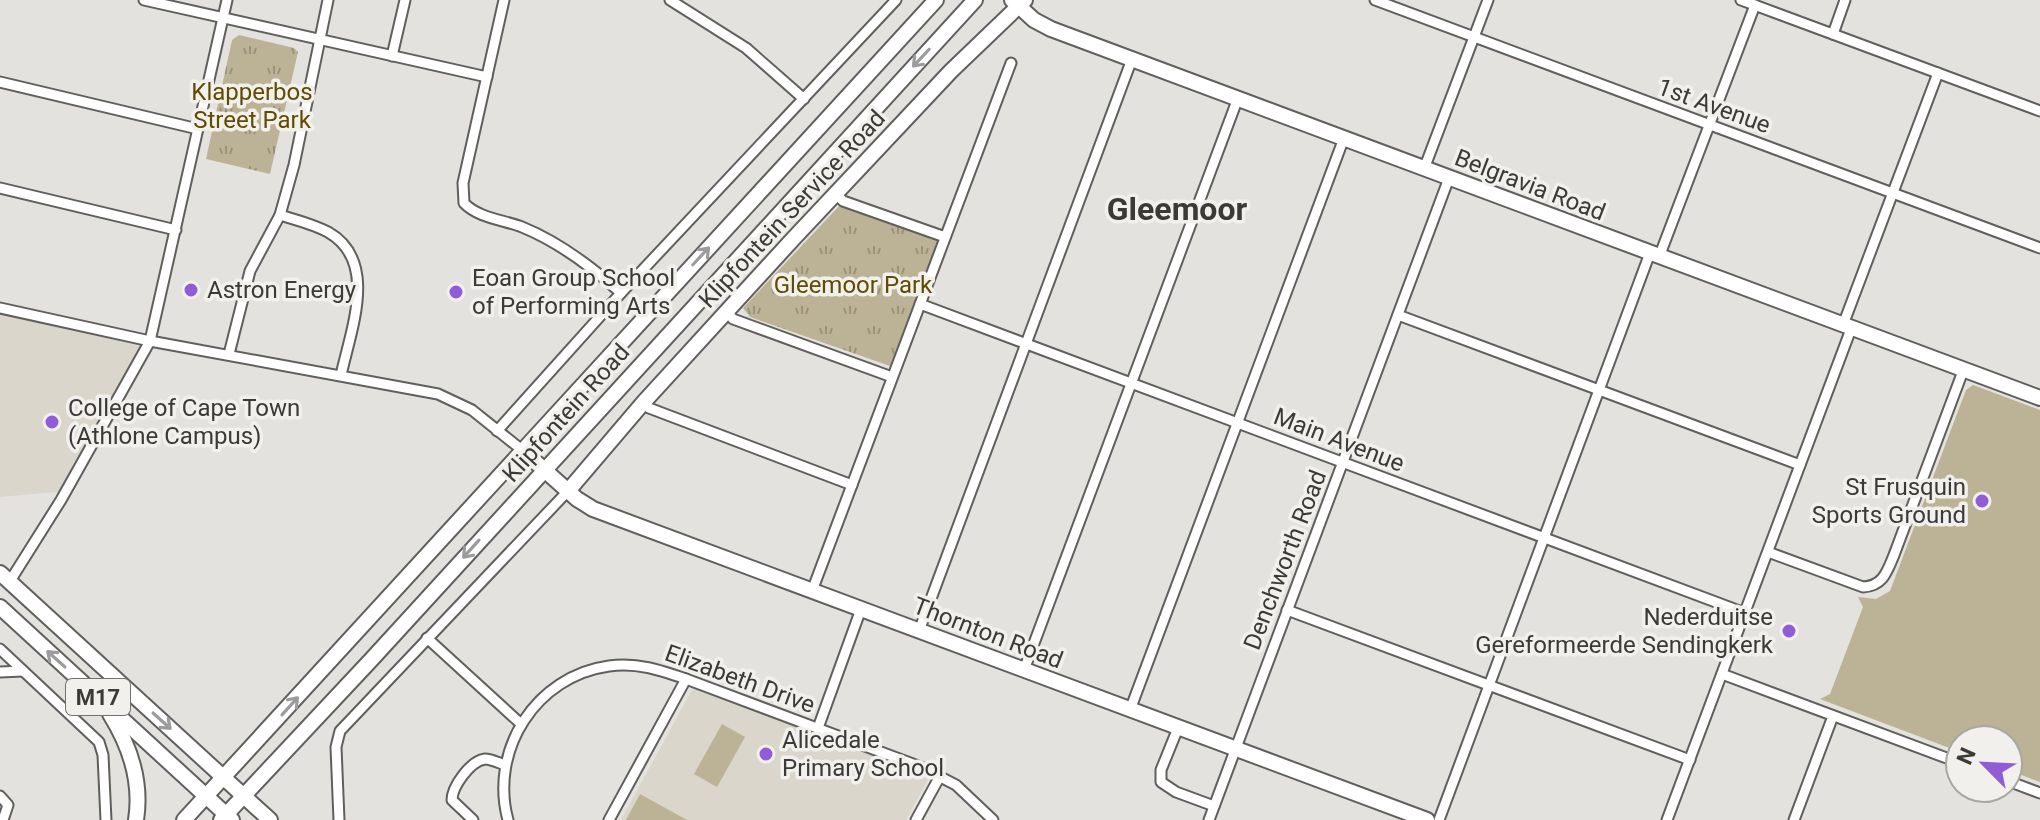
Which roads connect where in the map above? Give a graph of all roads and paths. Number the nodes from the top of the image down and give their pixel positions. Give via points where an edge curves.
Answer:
1 (144, 0) edge
2 (227, 0) edge
3 (328, 0) edge
4 (405, 0) edge
5 (504, 0) edge
6 (670, 0) edge
7 (896, 0) edge
8 (936, 0) edge
9 (975, 0) edge
10 (1375, 0) edge
11 (1488, 0) edge
12 (1741, 0) edge
13 (1845, 0) edge
14 (1018, 2) edge
15 (1755, 5) junction
16 (223, 18) junction
17 (1833, 34) junction
18 (1474, 37) junction
19 (319, 41) junction
20 (392, 56) junction
21 (1132, 59) junction
22 (1011, 63) dead end
23 (1938, 73) junction
24 (487, 77) junction
25 (0, 82) edge
26 (1238, 98) junction
27 (804, 99) junction
28 (2040, 111) edge
29 (1709, 125) junction
30 (198, 129) junction
31 (1344, 138) junction
32 (1424, 169) junction
33 (1449, 178) junction
34 (0, 188) edge
35 (1893, 193) junction
36 (836, 194) junction
37 (280, 215) junction
38 (176, 230) junction
39 (945, 237) junction
40 (2040, 248) edge
41 (1654, 255) junction
42 (621, 293) junction
43 (920, 304) junction
44 (0, 308) edge
45 (727, 312) junction
46 (1398, 315) junction
47 (1847, 327) junction
48 (150, 341) junction
49 (1025, 343) junction
50 (229, 354) junction
51 (1963, 371) junction
52 (341, 375) junction
53 (892, 377) junction
54 (1131, 384) junction
55 (1598, 390) junction
56 (2040, 398) edge
57 (643, 403) junction
58 (1236, 422) junction
59 (497, 431) junction
60 (522, 450) junction
61 (1343, 462) junction
62 (1800, 465) junction
63 (543, 469) junction
64 (852, 485) junction
65 (568, 491) junction
66 (1543, 537) junction
67 (1768, 552) junction
68 (5, 577) edge
69 (812, 591) junction
70 (0, 607) edge
71 (861, 609) junction
72 (1287, 610) junction
73 (1745, 613) junction
74 (0, 621) edge
75 (17, 623) junction
76 (919, 631) junction
77 (427, 638) junction
78 (0, 649) edge
79 (1024, 670) junction
80 (23, 671) junction
81 (0, 672) edge
82 (1722, 674) junction
83 (686, 679) junction
84 (1488, 685) junction
85 (98, 697) junction
86 (1130, 710) junction
87 (1833, 716) junction
88 (520, 723) junction
89 (818, 728) junction
90 (1178, 728) junction
91 (1236, 749) junction
92 (1944, 757) edge
93 (1690, 760) junction
94 (505, 765) junction
95 (940, 776) junction
96 (224, 777) junction
97 (0, 796) edge
98 (245, 796) junction
99 (206, 797) junction
100 (1214, 806) junction
101 (227, 818) edge
102 (3, 820) edge
103 (106, 820) edge
104 (136, 820) edge
105 (184, 820) edge
106 (270, 820) edge
107 (339, 820) edge
108 (473, 820) edge
109 (508, 820) edge
110 (609, 820) edge
111 (916, 820) edge
112 (993, 820) edge
113 (1209, 820) edge
114 (1427, 820) edge
115 (1439, 820) edge
116 (1667, 820) edge
117 (1794, 820) edge

1 - 16 street
2 - 16 street
3 - 19 street
4 - 20 street
5 - 24 street
6 - 27 street via 746,48
7 - 27 street
60 -> 8 main road, Klipfontein Road
9 -> 63 main road, Klipfontein Road
10 - 18 street, 1st Avenue
11 - 18 street
12 - 15 street
13 - 17 street
14 - 21 main road, Belgravia Road via 1051,29
14 - 36 main road, Klipfontein Service Road
15 - 17 street
15 - 29 street
16 - 19 street
16 - 30 street
17 - 23 street
18 - 29 street, 1st Avenue
18 - 32 street
19 - 20 street
19 - 37 street
20 - 24 street
21 - 26 main road, Belgravia Road
21 - 49 street
22 - 39 street
23 - 28 street
23 - 35 street
24 - 42 street via 463,183 464,203 546,239
25 - 30 street
26 - 31 main road, Belgravia Road
26 - 54 street
27 - 42 street
29 - 35 street, 1st Avenue
29 - 41 street
30 - 38 street
31 - 32 main road, Belgravia Road
31 - 58 street
32 - 33 main road, Belgravia Road
33 - 41 main road, Belgravia Road
33 - 46 street, Denchworth Road
34 - 38 street
35 - 40 street, 1st Avenue
35 - 47 street
36 - 39 street
36 - 45 main road, Klipfontein Service Road
37 - 50 street via 250,271
37 - 52 street via 330,233 342,242 356,267 359,286
38 - 48 street
39 - 43 street
41 - 47 main road, Belgravia Road
41 - 55 street
42 - 59 street
43 - 49 street, Main Avenue
43 - 53 street
44 - 48 street
45 - 53 street via 733,319
45 - 57 main road, Klipfontein Service Road
46 - 55 street
46 - 61 street, Denchworth Road
47 - 51 main road, Belgravia Road
47 - 62 street
48 - 50 street
48 - 68 street via 61,500
49 - 54 street, Main Avenue
49 - 76 street
50 - 52 street
51 - 56 main road, Belgravia Road
51 - 67 street via 1885,577 1875,586 1863,587
52 - 59 street via 452,398
53 - 64 street
54 - 58 street, Main Avenue
54 - 79 street
55 - 62 street
55 - 66 street
57 - 64 street
57 - 65 main road, Klipfontein Service Road
58 - 61 street, Main Avenue
58 - 86 street
59 - 60 street
60 - 63 main road, Thornton Road
96 -> 60 main road, Klipfontein Road
61 - 66 street, Main Avenue
61 - 72 street, Denchworth Road
62 - 67 street
63 - 65 main road, Thornton Road
63 -> 98 main road, Klipfontein Road
64 - 69 street
65 - 69 main road, Thornton Road via 593,509
65 - 77 street
66 - 73 street, Main Avenue
66 - 84 street
67 - 73 street
68 -> 96 main road, M17
69 - 71 main road, Thornton Road
70 - 75 main road, M17
71 - 76 main road, Thornton Road
71 - 89 street
72 - 84 street
72 - 91 street, Denchworth Road
73 - 82 street
74 - 75 street
85 -> 75 main road, M17
76 - 79 main road, Thornton Road
77 - 88 street
77 - 107 street via 340,731
78 - 80 street
79 - 86 main road, Thornton Road
80 - 81 street
80 - 103 street via 99,742
82 - 87 street
82 - 93 street
83 - 88 street, Elizabeth Drive via 640,666 594,669 558,685
83 - 89 street, Elizabeth Drive
83 - 110 street
84 - 93 street
84 - 115 street
85 - 99 main road, M17
85 - 104 main road via 133,761
86 - 90 main road, Thornton Road
87 - 92 street
87 - 117 street
88 - 94 street, Elizabeth Drive
89 - 95 street, Elizabeth Drive
90 - 91 main road, Thornton Road
90 - 100 street via 1161,782
91 - 100 street, Denchworth Road
91 - 114 main road, Thornton Road
93 - 116 street
94 - 108 street via 487,759 476,763 452,789 452,800
94 - 109 street, Elizabeth Drive
95 - 111 street
95 - 112 street, Elizabeth Drive
96 - 98 main road, M17
96 - 99 main road, Klipfontein Road
97 - 102 street via 8,805
98 - 101 main road, Klipfontein Road
98 - 106 main road, M17
99 - 101 main road, M17
99 - 105 main road, Klipfontein Road
100 - 113 street, Denchworth Road

